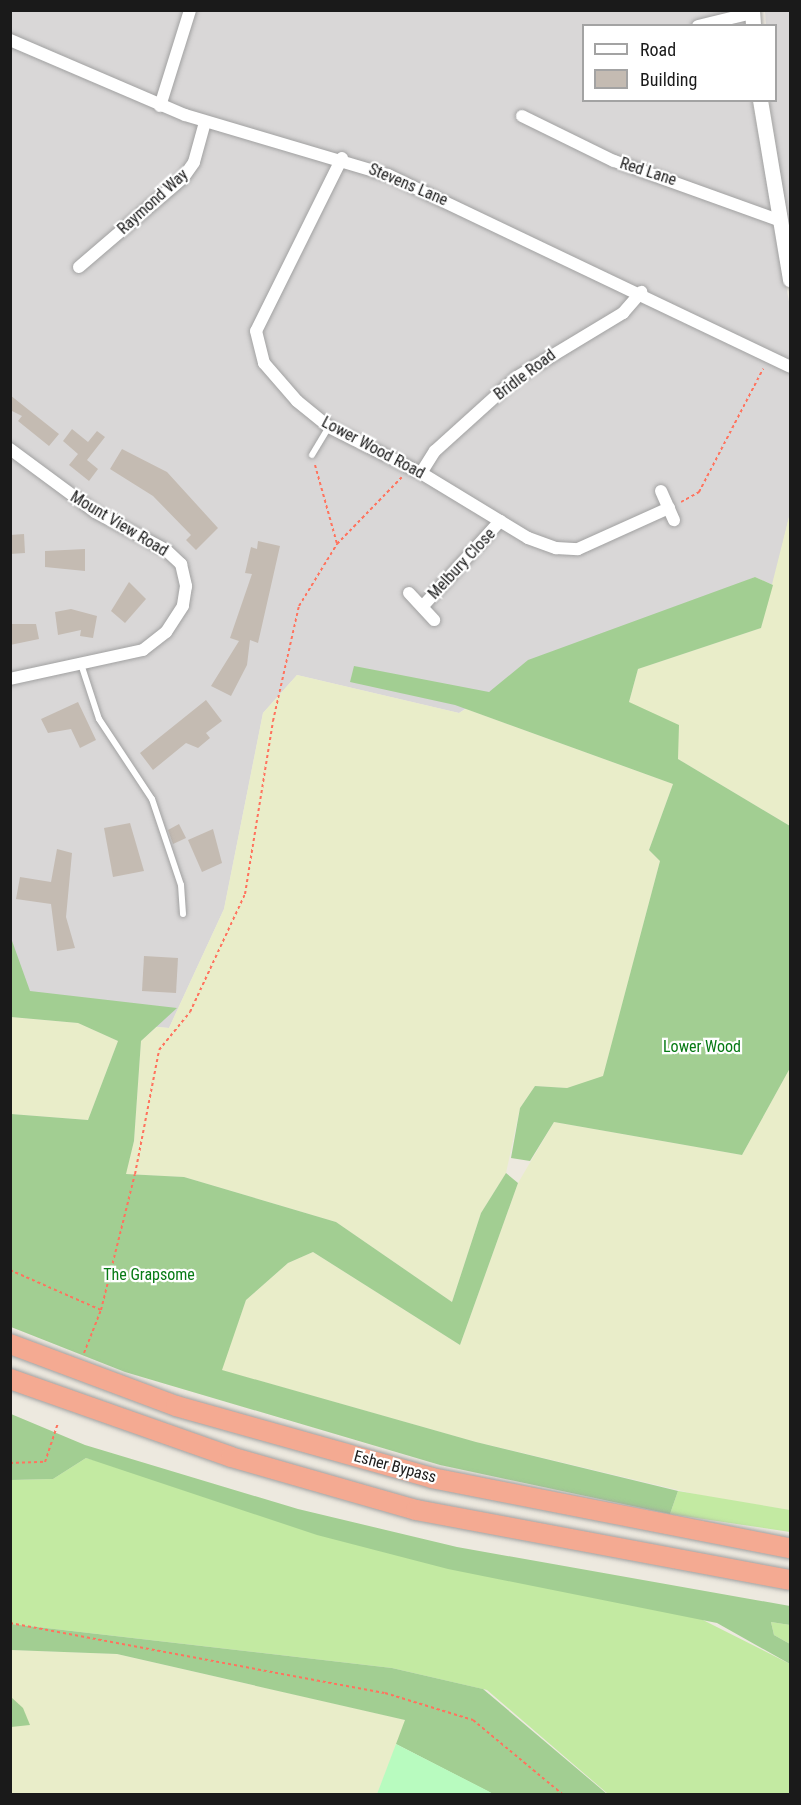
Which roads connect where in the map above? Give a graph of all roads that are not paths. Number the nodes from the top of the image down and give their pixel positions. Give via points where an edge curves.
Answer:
1 (190, 10) edge
2 (752, 16) edge
3 (709, 24) edge
4 (10, 40) edge
5 (760, 102) edge
6 (160, 106) junction
7 (522, 116) dead end
8 (205, 122) junction
9 (342, 158) junction
10 (778, 220) junction
11 (79, 267) dead end
12 (790, 280) edge
13 (641, 292) junction
14 (790, 367) edge
15 (328, 427) junction
16 (10, 449) edge
17 (312, 455) road end
18 (416, 471) junction
19 (661, 491) dead end
20 (669, 508) junction
21 (674, 520) dead end
22 (500, 521) junction
23 (409, 593) dead end
24 (423, 606) junction
25 (434, 620) dead end
26 (81, 663) junction
27 (10, 679) edge
28 (183, 914) dead end
29 (10, 1344) edge
30 (10, 1379) edge
31 (790, 1548) edge
32 (790, 1580) edge

1 - 6 street
2 - 3 street
4 - 6 street, Stevens Lane
5 - 10 street
6 - 8 street, Stevens Lane
7 - 10 street, Red Lane via 614,161
8 - 9 street, Stevens Lane
8 - 11 street, Raymond Way via 194,162 183,178
9 - 13 street, Stevens Lane
9 - 15 street, Lower Wood Road via 256,330 264,363
10 - 12 street
13 - 14 street, Stevens Lane
13 - 18 street, Bridle Road via 623,313 518,377
15 - 17 lane
15 - 18 street, Lower Wood Road
16 - 26 street, Mount View Road via 95,512 166,550 181,564 183,606 166,632 143,650
18 - 22 street, Lower Wood Road
19 - 20 street
20 - 21 street
20 - 22 street, Lower Wood Road via 578,549 543,544
22 - 24 street, Melbury Close via 488,540
23 - 24 street, Melbury Close
24 - 25 street, Melbury Close
26 - 27 street
26 - 28 lane via 99,719 152,799 181,885
29 - 31 highway, Esher Bypass via 176,1406 432,1478
30 - 32 highway via 231,1457 416,1510

